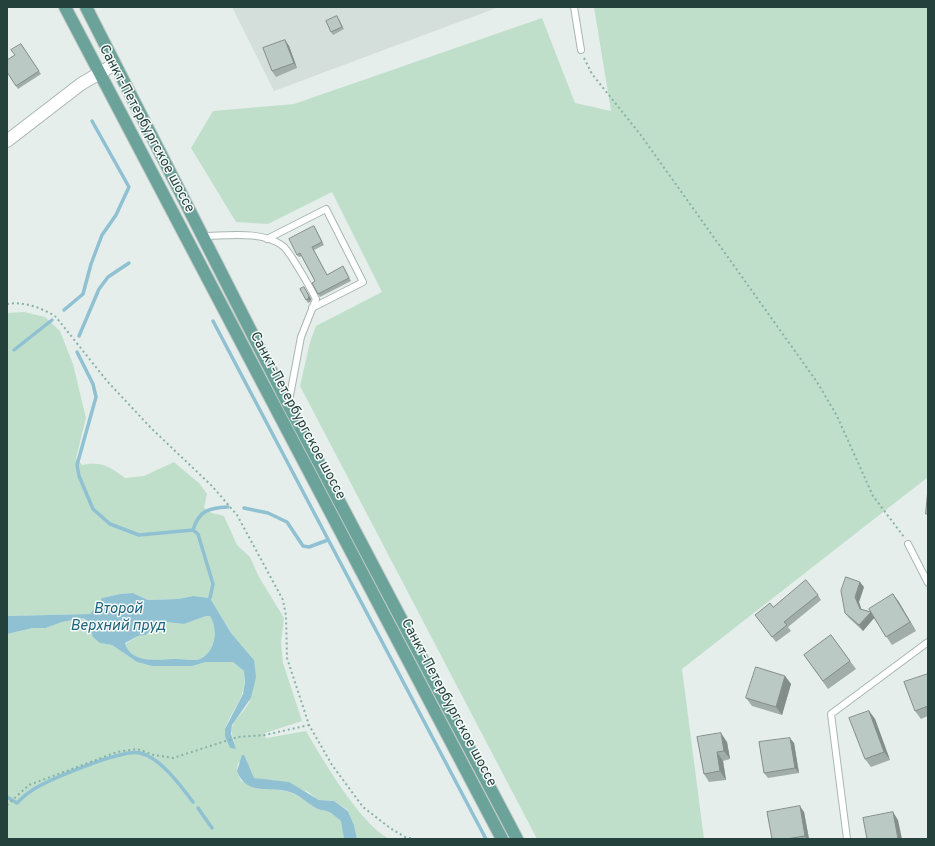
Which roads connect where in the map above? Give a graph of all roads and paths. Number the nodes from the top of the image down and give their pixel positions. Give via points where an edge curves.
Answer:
1 (64, 7) edge
2 (86, 7) edge
3 (574, 7) edge
4 (581, 50) joint
5 (115, 64) junction
6 (99, 73) junction
7 (7, 141) edge
8 (201, 236) junction
9 (267, 239) junction
10 (7, 304) edge
11 (312, 308) junction
12 (288, 404) junction
13 (908, 544) joint
14 (928, 583) edge
15 (928, 642) edge
16 (309, 725) junction
17 (7, 805) edge
18 (414, 839) edge
19 (502, 839) edge
20 (517, 839) edge
21 (847, 839) edge

1 - 6 main road, Санкт-Петербургское шоссе
2 - 5 main road, Санкт-Петербургское шоссе
3 - 4 lane
4 - 13 path via 592,74 640,134 817,382 855,452 864,478 882,509
5 - 6 street
5 - 8 main road, Санкт-Петербургское шоссе
6 - 7 street
6 - 19 main road, Санкт-Петербургское шоссе
8 - 9 lane via 260,236
8 - 12 main road, Санкт-Петербургское шоссе
9 - 11 lane via 284,247 316,299
9 - 11 lane via 326,209 363,282
10 - 16 path via 27,305 48,311 56,317 108,381 152,429 212,486 237,515 283,600 287,658
11 - 12 lane via 301,336
12 - 20 main road, Санкт-Петербургское шоссе
13 - 14 lane
15 - 21 lane via 831,714
16 - 17 path via 265,735 238,737 173,758 136,749 117,752 29,785
16 - 18 path via 332,765 363,807 390,828

